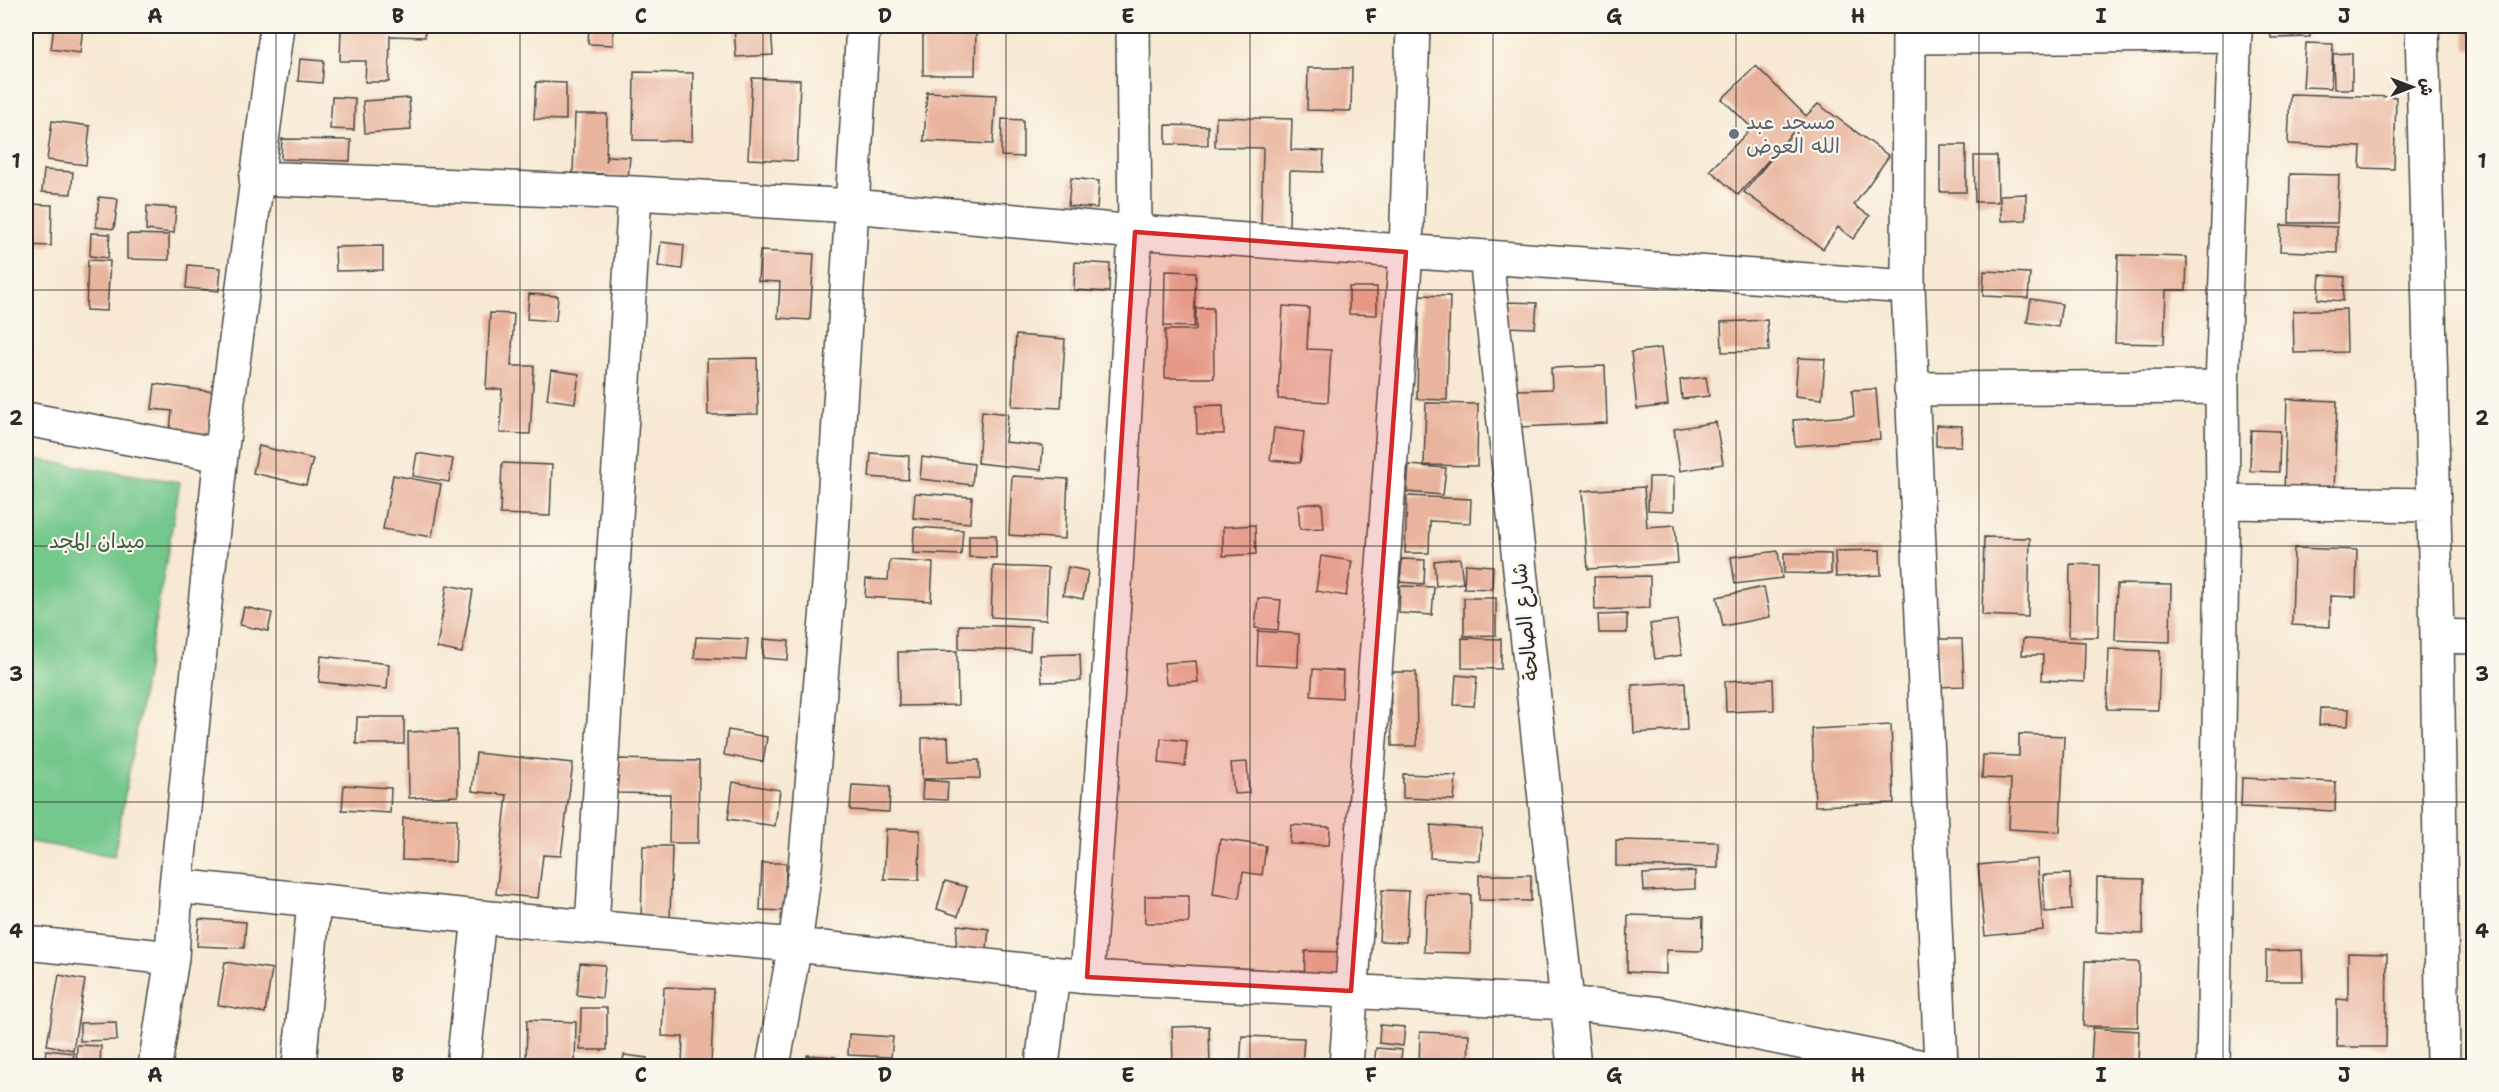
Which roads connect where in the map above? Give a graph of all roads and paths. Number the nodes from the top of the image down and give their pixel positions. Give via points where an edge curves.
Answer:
1 (277, 26) edge
2 (863, 26) edge
3 (1133, 26) edge
4 (1413, 26) edge
5 (2422, 26) edge
6 (2235, 30) edge
7 (1909, 31) edge
8 (256, 178) junction
9 (635, 193) junction
10 (852, 206) junction
11 (1135, 232) junction
12 (1406, 252) junction
13 (1486, 257) junction
14 (1908, 287) junction
15 (2222, 387) junction
16 (1911, 389) junction
17 (26, 419) edge
18 (221, 455) junction
19 (2223, 502) junction
20 (2433, 505) junction
21 (2437, 636) junction
22 (2474, 638) edge
23 (176, 886) junction
24 (314, 901) junction
25 (479, 917) junction
26 (592, 927) junction
27 (26, 943) edge
28 (795, 945) junction
29 (172, 958) junction
30 (1053, 974) junction
31 (1087, 977) junction
32 (1351, 991) junction
33 (1567, 1003) junction
34 (155, 1066) edge
35 (299, 1066) edge
36 (464, 1066) edge
37 (773, 1066) edge
38 (1042, 1066) edge
39 (1346, 1066) edge
40 (1574, 1066) edge
41 (1918, 1066) edge
42 (1941, 1066) edge
43 (2213, 1066) edge
44 (2443, 1066) edge

1 - 8 street
2 - 10 street
3 - 11 street
4 - 12 street
5 - 20 street
6 - 7 street
6 - 15 street
7 - 14 street
8 - 9 street
8 - 18 street
9 - 10 street
9 - 26 street
10 - 11 street
10 - 28 street via 829,584
11 - 12 street
11 - 31 street
12 - 13 street
12 - 32 street
13 - 14 street
13 - 33 street, شارع الصالحة
14 - 16 street
15 - 16 street
15 - 19 street
16 - 42 street
17 - 18 street
18 - 23 street
19 - 20 street
19 - 43 street
20 - 21 street
21 - 22 street
21 - 44 street
23 - 24 street
23 - 29 street
24 - 25 street
24 - 35 street
25 - 26 street
25 - 36 street
26 - 28 street
27 - 29 street
28 - 30 street
28 - 37 street
29 - 34 street
30 - 31 street
30 - 38 street
31 - 32 street
32 - 33 street
32 - 39 street
33 - 40 street, شارع الصالحة
33 - 41 street via 1661,1014

